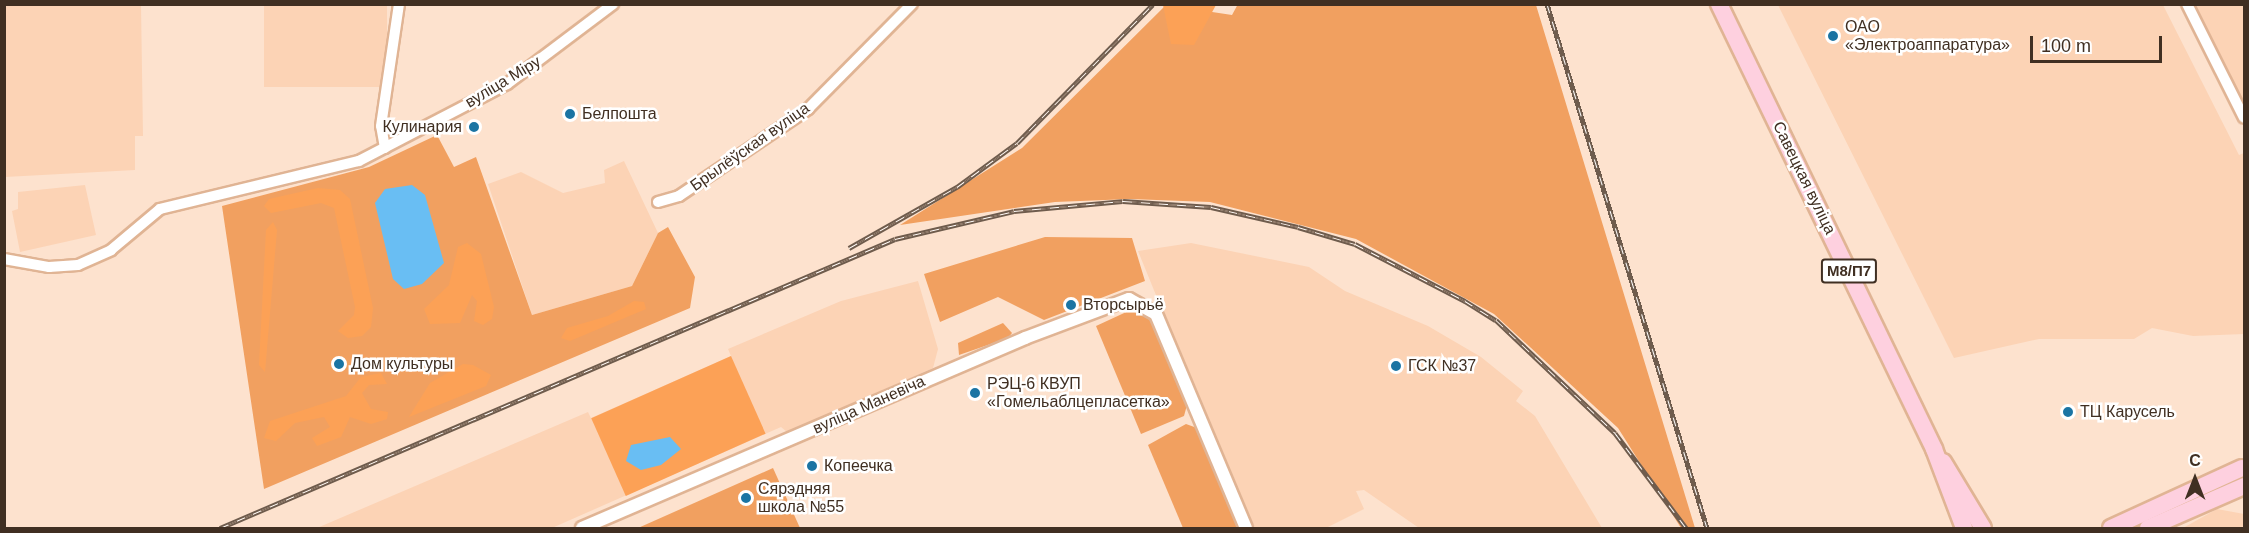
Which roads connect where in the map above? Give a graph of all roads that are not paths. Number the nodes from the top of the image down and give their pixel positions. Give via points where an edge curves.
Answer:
1 (399, 4) edge
2 (613, 4) edge
3 (912, 4) edge
4 (1719, 4) edge
5 (2187, 4) edge
6 (2244, 118) edge
7 (385, 148) junction
8 (658, 202) dead end
9 (4, 259) edge
10 (1934, 449) junction
11 (2244, 468) edge
12 (2244, 486) edge
13 (1954, 508) junction
14 (590, 527) edge
15 (1246, 528) edge
16 (1959, 528) edge
17 (1964, 528) edge
18 (1983, 528) edge
19 (2111, 528) edge
20 (2148, 528) edge

1 - 7 street via 381,126
2 - 7 street, вуліца Міру via 507,84
3 - 8 street, Брылёўская вуліца via 808,109 679,196
4 - 10 main road, Савецкая вуліца / М8/П7
5 - 6 street
7 - 9 street, вуліца Міру via 320,174 160,209 111,250 78,264 49,267
10 - 13 main road, Савецкая вуліца / М8/П7
10 - 18 main road, Савецкая вуліца / М8/П7
11 - 19 main road
12 - 20 main road
13 - 16 main road
13 - 17 main road, Савецкая вуліца / М8/П7
14 - 15 street, вуліца Маневіча via 1102,306 1138,301 1156,314

